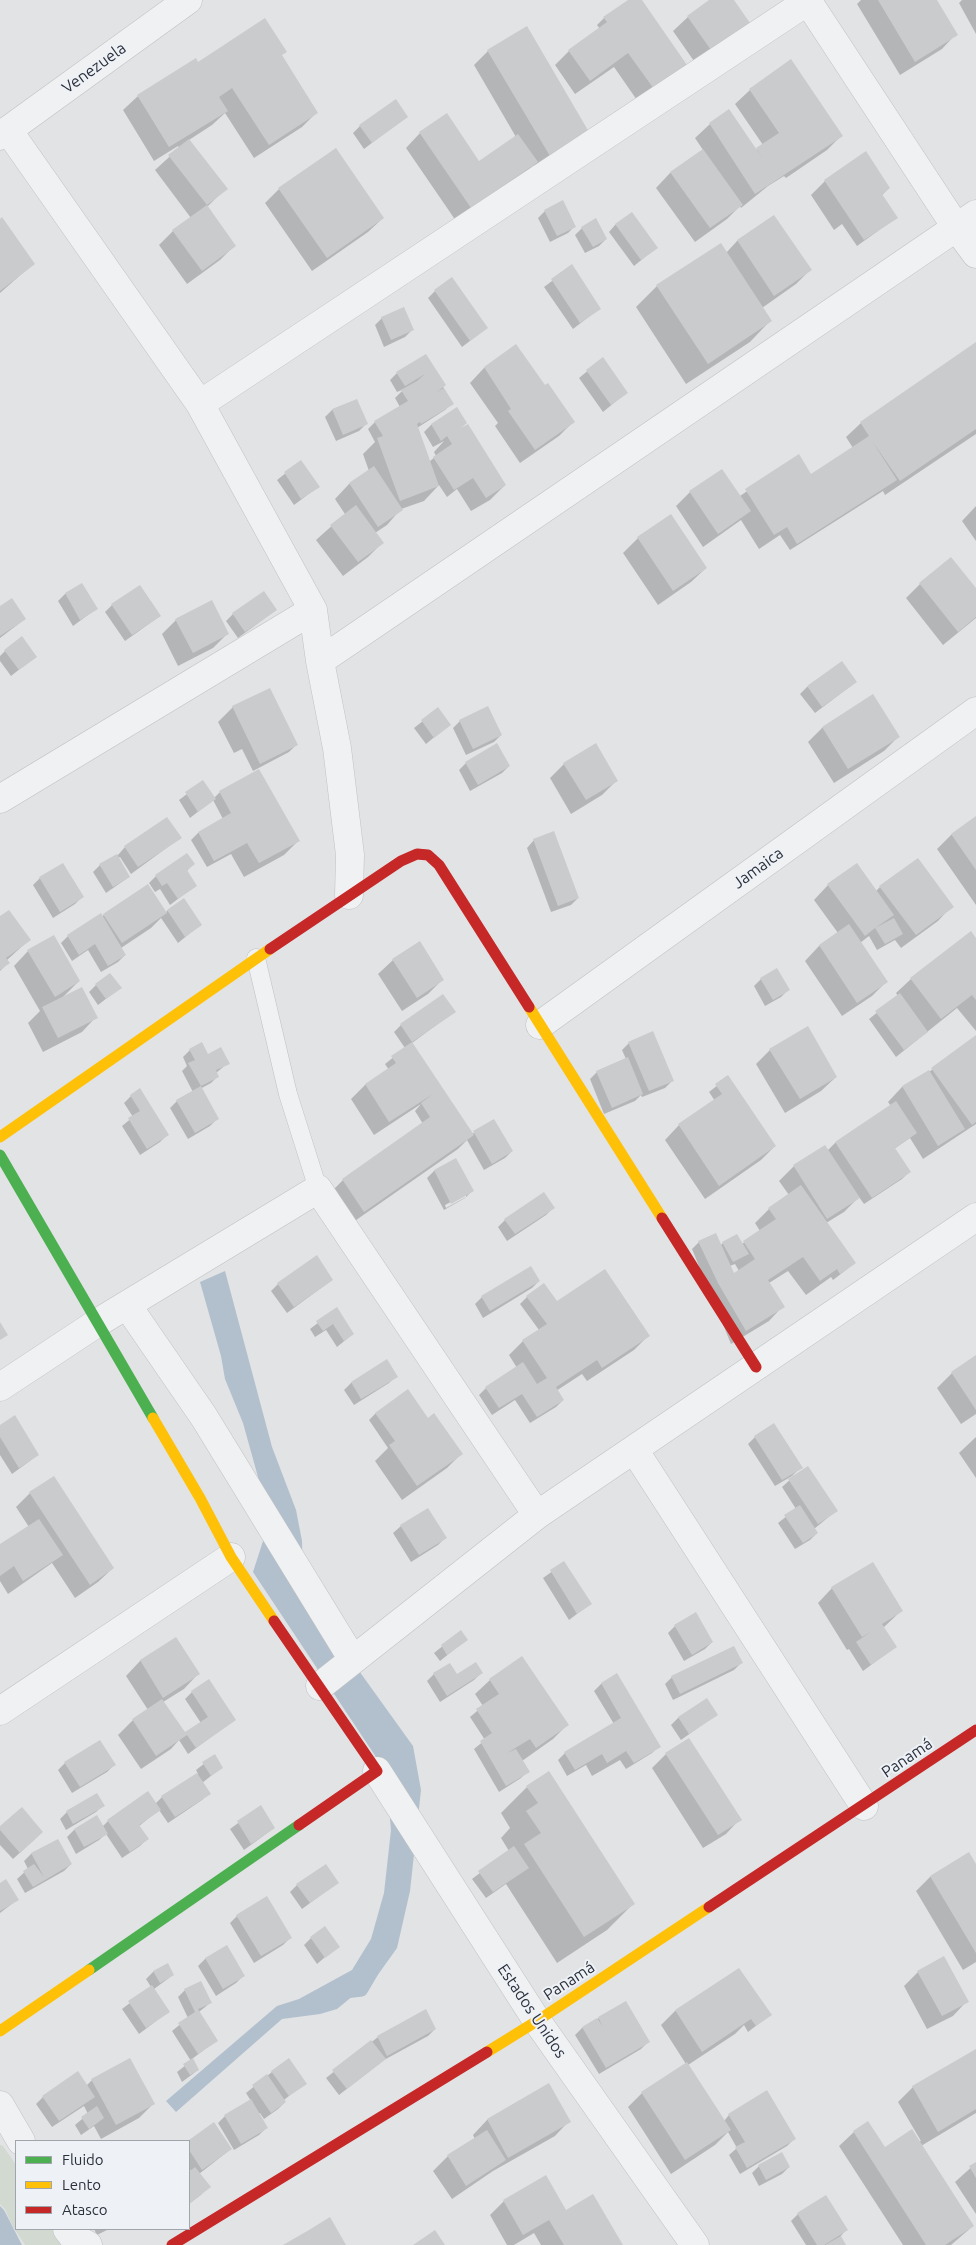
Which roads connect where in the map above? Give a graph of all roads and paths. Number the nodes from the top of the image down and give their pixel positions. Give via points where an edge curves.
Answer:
1 (188, 0) edge
2 (807, 1) edge
3 (4, 133) edge
4 (966, 220) edge
5 (976, 254) edge
6 (200, 404) junction
7 (313, 610) junction
8 (320, 661) junction
9 (976, 711) edge
10 (0, 799) edge
11 (349, 895) junction
12 (256, 958) junction
13 (540, 1025) junction
14 (0, 1136) edge
15 (0, 1155) edge
16 (318, 1189) junction
17 (976, 1217) edge
18 (127, 1305) junction
19 (97, 1323) junction
20 (756, 1367) junction
21 (0, 1387) edge
22 (634, 1450) junction
23 (538, 1515) junction
24 (231, 1557) junction
25 (352, 1660) junction
26 (320, 1686) junction
27 (0, 1711) edge
28 (976, 1730) edge
29 (377, 1770) junction
30 (864, 1806) junction
31 (537, 2021) junction
32 (0, 2031) edge
33 (0, 2105) edge
34 (13, 2142) edge
35 (68, 2230) edge
36 (88, 2245) edge
37 (172, 2245) edge
38 (696, 2245) edge

1 - 3 street, Venezuela
2 - 4 street
2 - 6 street
3 - 6 street
4 - 5 street
4 - 8 street
6 - 7 street
7 - 8 street
7 - 10 street
8 - 11 street via 337,748 350,855
9 - 13 street, Jamaica
11 - 12 street
11 - 13 street via 401,861 417,854 428,855 439,865
12 - 14 street
12 - 16 lane via 288,1094
13 - 20 street
15 - 19 street
16 - 18 street
16 - 23 street
17 - 20 street
18 - 19 street
18 - 25 street via 204,1417
19 - 21 street
19 - 24 street
20 - 22 street
22 - 23 street
22 - 30 street
23 - 25 street
24 - 26 street
24 - 27 street
25 - 26 street
26 - 29 street
28 - 30 street, Panamá
29 - 31 street, Estados Unidos
29 - 32 street
30 - 31 street, Panamá
31 - 37 street, Panamá
31 - 38 street, Estados Unidos
33 - 34 street
35 - 36 street

